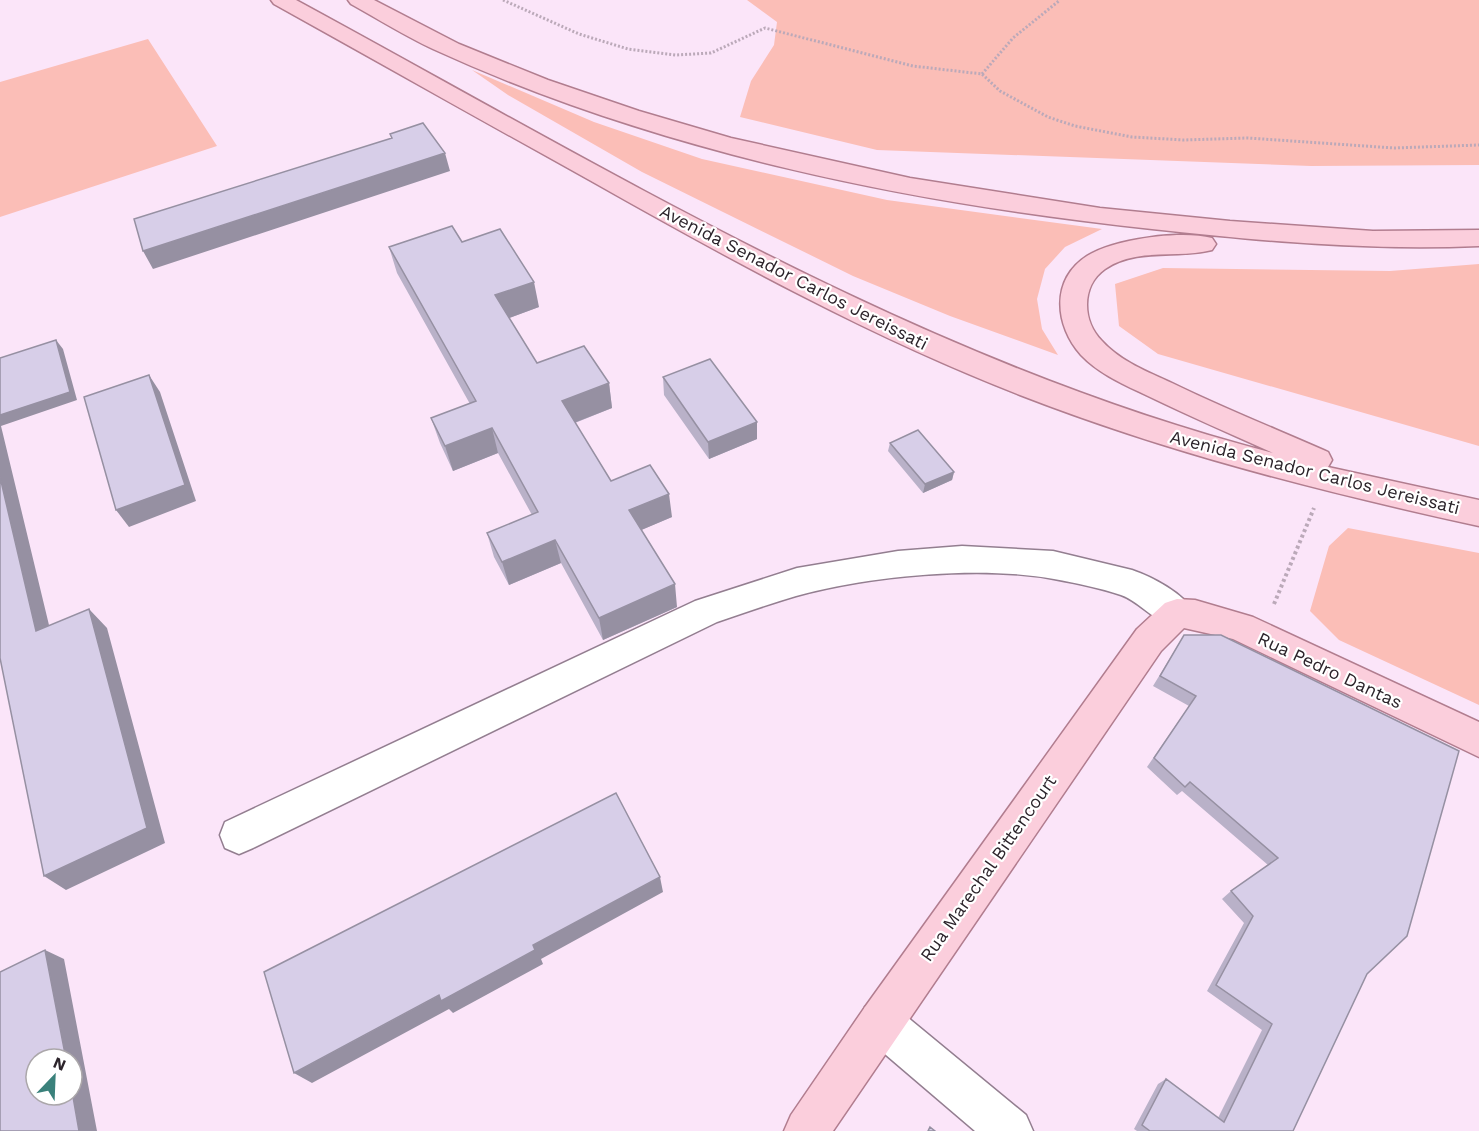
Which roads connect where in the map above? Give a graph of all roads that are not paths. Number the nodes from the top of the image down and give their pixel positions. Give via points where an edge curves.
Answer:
1 (281, 0) edge
2 (358, 0) edge
3 (1479, 238) edge
4 (1432, 241) junction
5 (1384, 490) junction
6 (1479, 513) edge
7 (1177, 613) junction
8 (1479, 740) edge
9 (239, 835) dead end
10 (880, 1022) junction
11 (807, 1131) edge
12 (1010, 1131) edge

1 - 5 main road, Avenida Senador Carlos Jereissati via 702,233 856,313 1039,391 1171,436
2 - 4 main road via 448,48 529,81 646,121 808,165 1089,216 1260,232
3 - 4 main road
4 - 5 main road via 1162,245 1122,251 1093,265 1077,283 1071,300 1076,325 1093,350 1135,378
5 - 6 main road, Avenida Senador Carlos Jereissati
7 - 8 main road, Rua Pedro Dantas via 1221,620 1261,636
7 - 9 street via 1132,584 1053,565 962,559 898,564 797,582 706,611
7 - 10 main road, Rua Marechal Bittencourt via 1149,640
10 - 11 main road, Rua Marechal Bittencourt
10 - 12 street

